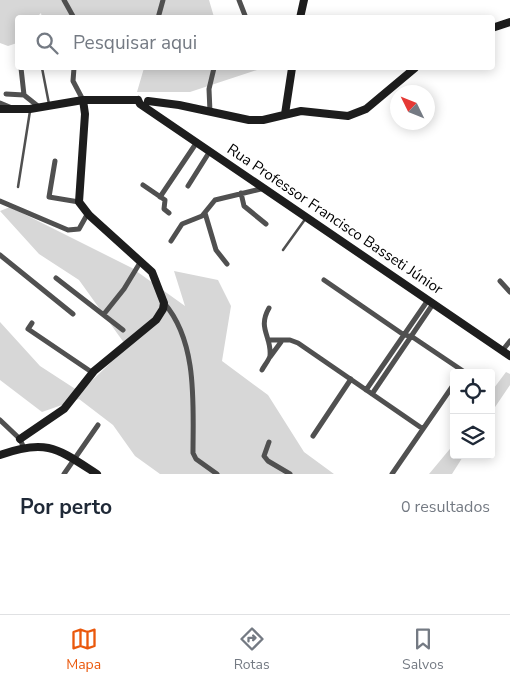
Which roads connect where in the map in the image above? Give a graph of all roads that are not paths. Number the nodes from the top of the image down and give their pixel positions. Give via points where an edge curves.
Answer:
1 (64, 0) edge
2 (163, 0) edge
3 (239, 0) edge
4 (304, 0) edge
5 (72, 15) edge
6 (159, 15) edge
7 (245, 15) edge
8 (301, 15) edge
9 (510, 22) edge
10 (495, 27) edge
11 (21, 70) edge
12 (42, 70) edge
13 (74, 70) edge
14 (214, 70) edge
15 (292, 70) edge
16 (412, 70) edge
17 (6, 94) dead end
18 (24, 96) junction
19 (83, 100) junction
20 (143, 102) junction
21 (0, 103) edge
22 (49, 105) junction
23 (39, 107) junction
24 (0, 109) edge
25 (30, 109) junction
26 (14, 110) junction
27 (210, 112) junction
28 (285, 114) junction
29 (198, 142) junction
30 (210, 151) junction
31 (54, 161) dead end
32 (143, 186) dead end
33 (188, 186) dead end
34 (18, 187) dead end
35 (265, 188) junction
36 (241, 193) junction
37 (160, 197) junction
38 (0, 201) edge
39 (79, 202) junction
40 (88, 213) junction
41 (169, 213) dead end
42 (205, 214) junction
43 (307, 217) junction
44 (266, 224) dead end
45 (171, 241) dead end
46 (283, 250) dead end
47 (0, 255) edge
48 (141, 261) junction
49 (227, 264) dead end
50 (56, 278) dead end
51 (324, 280) dead end
52 (500, 281) dead end
53 (510, 292) edge
54 (431, 302) junction
55 (164, 303) junction
56 (269, 308) dead end
57 (73, 314) dead end
58 (104, 314) junction
59 (32, 323) dead end
60 (122, 330) dead end
61 (404, 334) junction
62 (411, 336) junction
63 (268, 340) junction
64 (510, 341) edge
65 (281, 342) junction
66 (502, 351) junction
67 (510, 356) edge
68 (270, 357) junction
69 (460, 369) edge
70 (262, 370) dead end
71 (93, 373) junction
72 (351, 379) junction
73 (366, 390) junction
74 (450, 390) edge
75 (372, 394) junction
76 (0, 420) edge
77 (98, 425) dead end
78 (423, 429) junction
79 (313, 436) dead end
80 (269, 442) dead end
81 (22, 443) junction
82 (0, 455) edge
83 (73, 459) junction
84 (64, 474) edge
85 (97, 474) edge
86 (216, 474) edge
87 (290, 474) edge
88 (392, 474) edge

1 - 5 street
2 - 6 street
3 - 7 street
4 - 8 main road
9 - 10 main road
11 - 18 street
12 - 22 lane
13 - 19 street via 73,81
14 - 27 street via 209,89
15 - 28 main road
16 - 28 main road via 360,112 348,116 308,110
17 - 18 street
18 - 23 street
19 - 20 main road
19 - 22 main road
19 - 39 main road via 85,114
20 - 27 main road via 179,104
20 - 29 main road, Rua Professor Francisco Basseti Júnior
21 - 26 street
22 - 23 main road
23 - 25 main road
24 - 26 main road
25 - 26 main road
25 - 34 lane
27 - 28 main road via 249,120
29 - 30 main road, Rua Professor Francisco Basseti Júnior
29 - 37 street
30 - 33 street
30 - 35 main road, Rua Professor Francisco Basseti Júnior
31 - 39 street via 49,197
32 - 37 street
35 - 36 street
35 - 43 main road, Rua Professor Francisco Basseti Júnior
36 - 42 street via 215,200
36 - 44 street via 244,206
37 - 41 street via 165,200 164,209
38 - 40 street via 68,230 79,229
39 - 40 main road
40 - 48 main road
42 - 45 street via 182,224
42 - 49 street via 216,250
43 - 46 lane
43 - 54 main road, Rua Professor Francisco Basseti Júnior
47 - 57 street
48 - 55 main road via 152,272
48 - 58 street
50 - 58 street
51 - 61 street
52 - 53 street
54 - 61 street
54 - 62 street
54 - 66 main road, Rua Professor Francisco Basseti Júnior
55 - 71 main road via 156,320
55 - 86 street via 173,313 189,358 194,453 196,459
56 - 63 street via 263,323
58 - 60 street
59 - 71 street via 28,329
61 - 62 street
61 - 73 street
62 - 69 street
62 - 75 street
63 - 65 street
63 - 68 street
64 - 66 street
65 - 68 street
65 - 72 street via 290,340 298,343
66 - 67 main road, Rua Professor Francisco Basseti Júnior
68 - 70 street
71 - 81 main road via 70,404
72 - 73 street
72 - 79 street
73 - 75 street
74 - 78 street
75 - 78 street
76 - 81 street
77 - 83 street
78 - 88 street
80 - 87 street via 264,456 268,462
81 - 82 main road
81 - 83 main road via 51,448
83 - 84 street
83 - 85 main road

